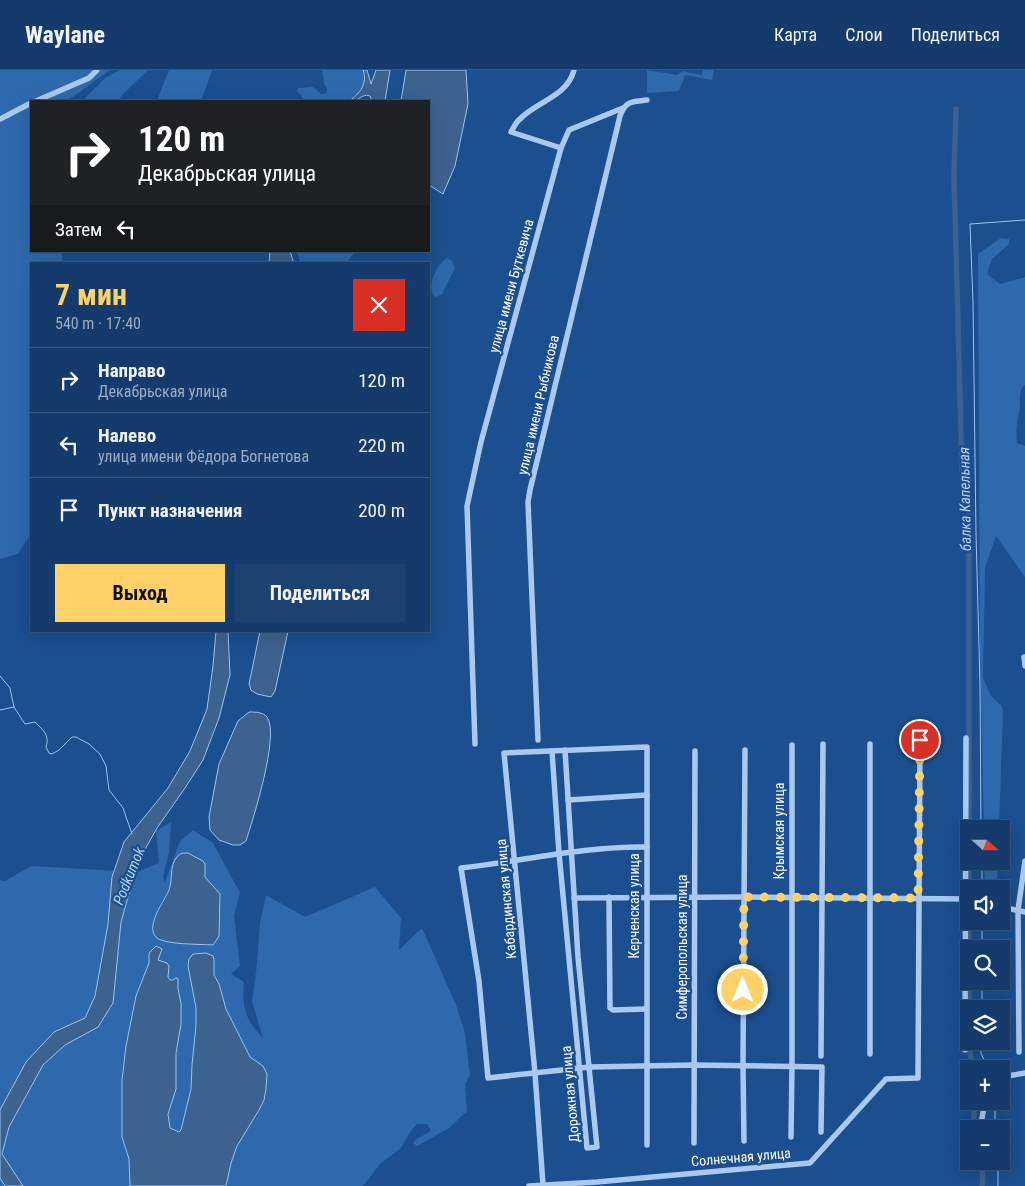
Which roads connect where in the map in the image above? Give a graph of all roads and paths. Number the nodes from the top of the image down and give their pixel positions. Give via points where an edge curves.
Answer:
1 (96, 70) edge
2 (574, 70) edge
3 (38, 100) edge
4 (647, 100) dead end
5 (30, 104) edge
6 (623, 108) junction
7 (0, 119) edge
8 (561, 148) junction
9 (1024, 657) edge
10 (1025, 666) edge
11 (966, 738) dead end
12 (538, 740) dead end
13 (920, 740) dead end
14 (475, 744) dead end
15 (823, 744) dead end
16 (870, 744) dead end
17 (792, 745) dead end
18 (647, 747) joint
19 (565, 750) junction
20 (745, 750) dead end
21 (552, 751) junction
22 (695, 751) dead end
23 (647, 796) junction
24 (568, 800) junction
25 (647, 847) junction
26 (572, 851) junction
27 (559, 853) junction
28 (515, 860) junction
29 (1025, 861) edge
30 (967, 880) edge
31 (744, 897) junction
32 (792, 897) junction
33 (574, 898) junction
34 (609, 898) junction
35 (646, 898) junction
36 (695, 898) junction
37 (822, 898) junction
38 (869, 898) junction
39 (918, 898) junction
40 (960, 899) edge
41 (1010, 908) edge
42 (1018, 910) junction
43 (1025, 912) edge
44 (967, 930) edge
45 (966, 1000) edge
46 (646, 1009) junction
47 (1020, 1052) dead end
48 (870, 1054) dead end
49 (821, 1056) dead end
50 (694, 1065) junction
51 (647, 1066) junction
52 (743, 1066) junction
53 (792, 1066) junction
54 (590, 1067) junction
55 (581, 1068) junction
56 (535, 1073) junction
57 (1025, 1073) edge
58 (1010, 1076) edge
59 (821, 1132) dead end
60 (791, 1137) dead end
61 (744, 1141) dead end
62 (694, 1143) dead end
63 (647, 1145) dead end
64 (543, 1185) junction
65 (529, 1186) edge

1 - 3 street via 89,78
2 - 8 street via 560,91 520,118 511,132
4 - 6 street via 628,103
5 - 7 street
6 - 8 street, улица имени Буткевича via 569,130
6 - 12 street, улица имени Рыбникова via 528,502
8 - 14 street, улица имени Буткевича via 481,442 468,506
9 - 10 street
11 - 30 street
13 - 39 street
15 - 37 street
16 - 38 street
17 - 32 street, Крымская улица
18 - 19 street, Кабардинская улица
18 - 23 street, Керченская улица
19 - 21 street, Кабардинская улица
19 - 24 street, Дорожная улица
20 - 31 street
21 - 27 street, Дорожная улица
21 - 28 street, Кабардинская улица via 504,753
22 - 36 street, Симферопольская улица
23 - 24 street
23 - 25 street, Керченская улица
24 - 26 street, Дорожная улица
25 - 26 street
25 - 35 street, Керченская улица
26 - 27 street
26 - 33 street, Дорожная улица
27 - 28 street
27 - 55 street, Дорожная улица
28 - 56 street, Кабардинская улица
28 - 56 street via 461,868 479,981 488,1078
29 - 42 street
31 - 32 street
31 - 36 street
31 - 52 street
32 - 37 street
32 - 53 street, Крымская улица
33 - 34 street
33 - 54 street, Дорожная улица
34 - 35 street
34 - 46 street via 610,1008
35 - 36 street
35 - 46 street, Керченская улица
36 - 50 street, Симферопольская улица
37 - 38 street
37 - 49 street
38 - 39 street
38 - 48 street
39 - 40 street
39 - 64 street, Солнечная улица via 918,1078 886,1079 810,1163
41 - 42 street
42 - 43 street
42 - 47 street
44 - 45 street
46 - 51 street, Керченская улица
50 - 51 street
50 - 52 street
50 - 62 street, Симферопольская улица
51 - 54 street
51 - 63 street, Керченская улица
52 - 53 street
52 - 61 street
53 - 59 street via 822,1067
53 - 60 street, Крымская улица
54 - 55 street
54 - 55 street, Дорожная улица via 596,1147 587,1148
55 - 56 street
56 - 64 street, Кабардинская улица
57 - 58 street
64 - 65 street, Солнечная улица

